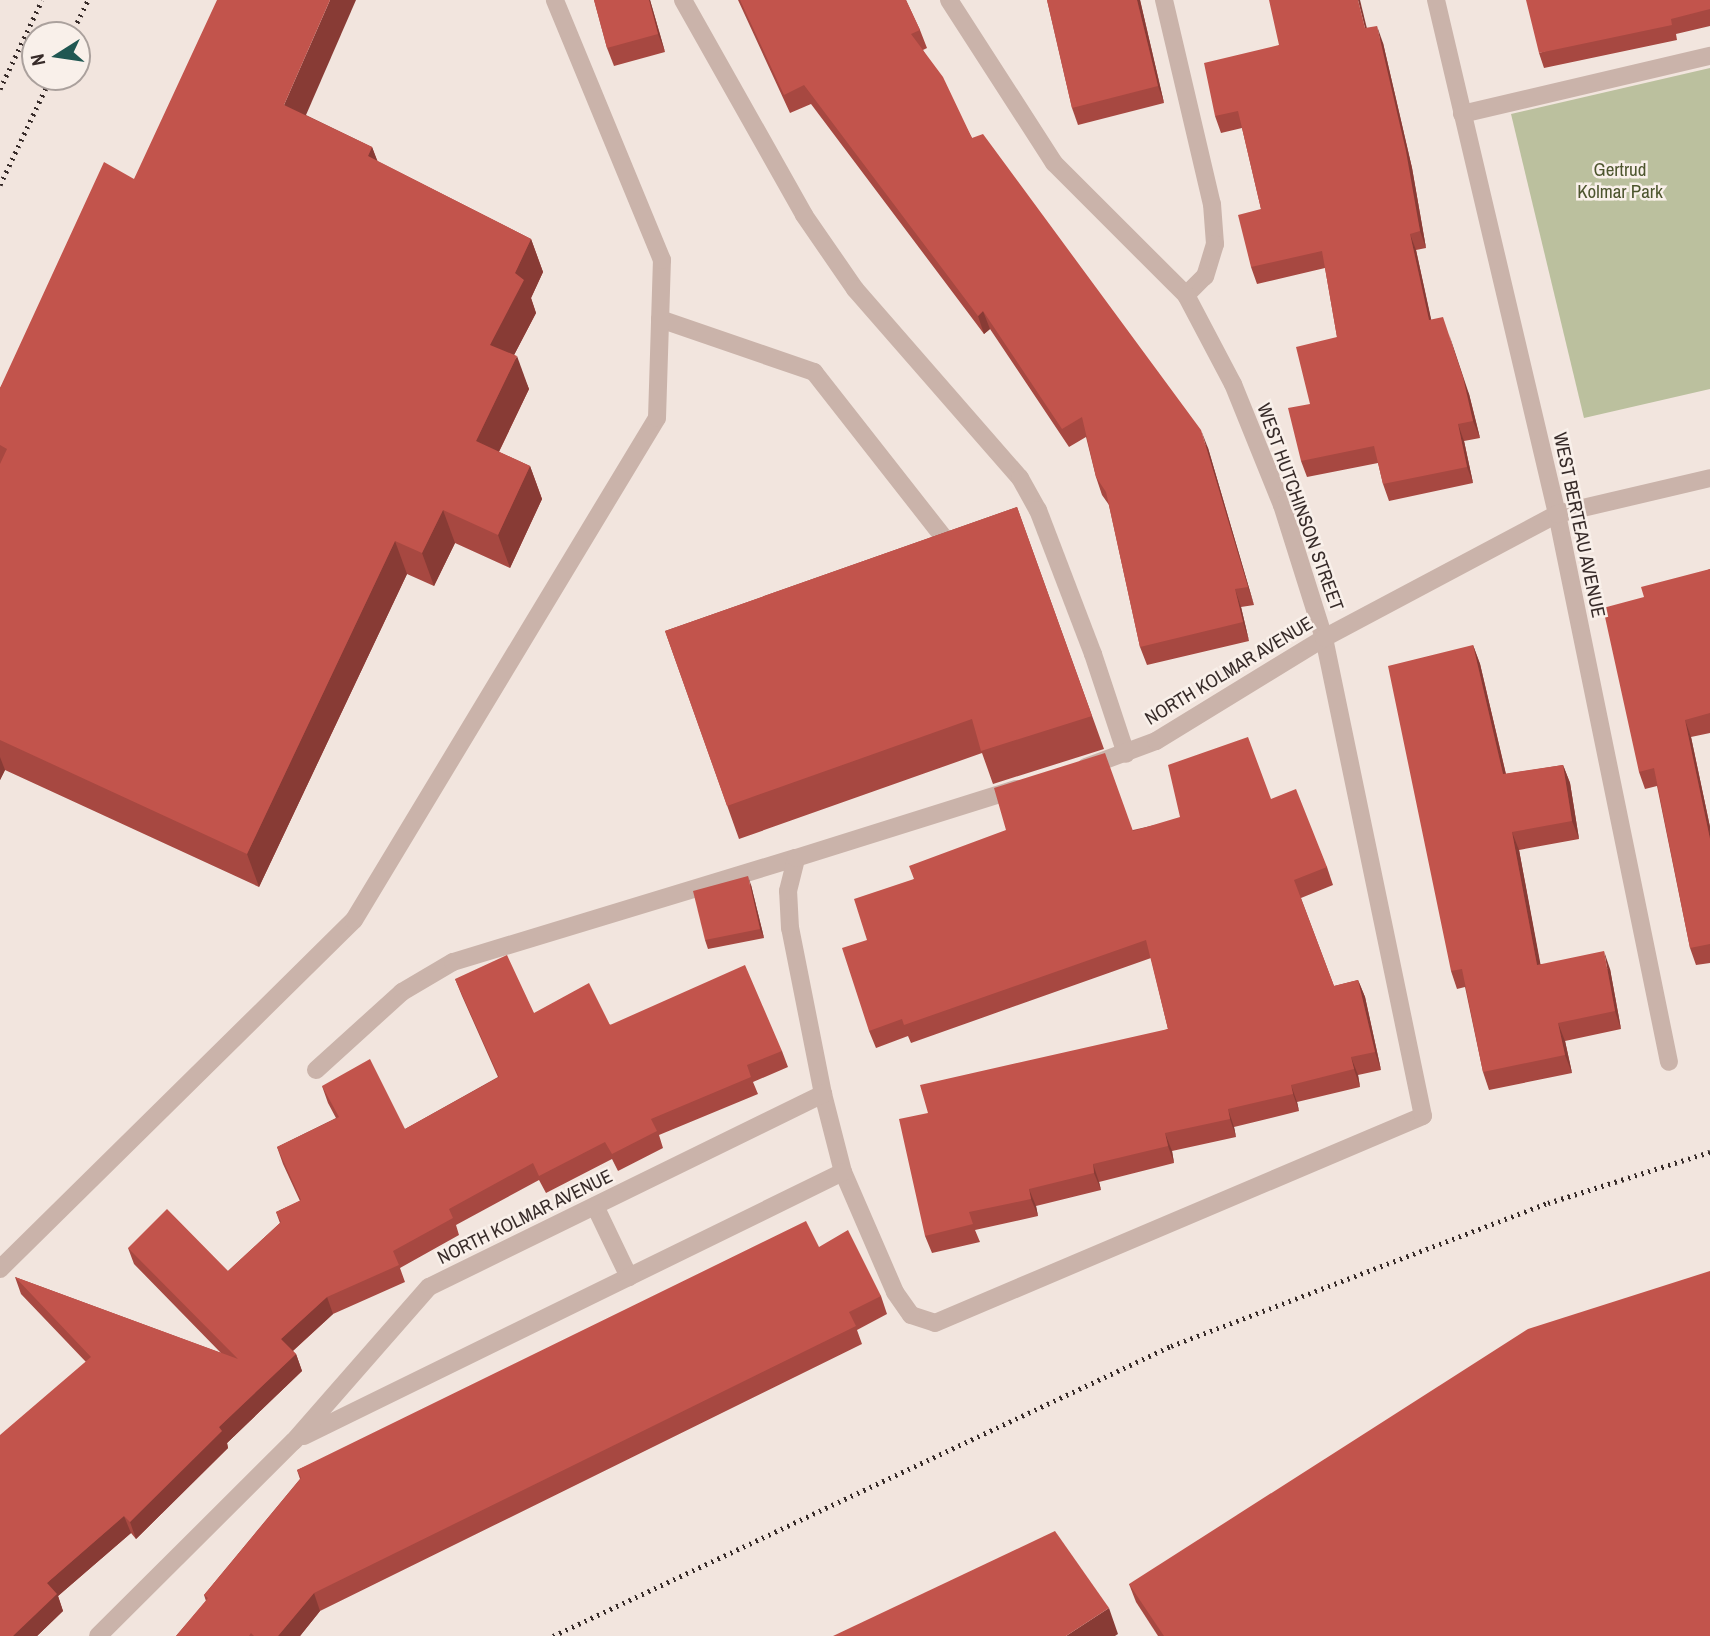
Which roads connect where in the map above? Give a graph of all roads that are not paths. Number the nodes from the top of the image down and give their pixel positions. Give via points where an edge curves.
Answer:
1 (555, 0) edge
2 (683, 0) edge
3 (948, 0) edge
4 (1164, 0) edge
5 (1436, 0) edge
6 (1710, 57) edge
7 (1462, 114) junction
8 (1186, 295) junction
9 (660, 319) junction
10 (1710, 478) edge
11 (1556, 514) junction
12 (949, 544) edge
13 (1324, 638) junction
14 (1126, 754) junction
15 (1073, 771) edge
16 (1034, 783) edge
17 (796, 858) junction
18 (1669, 1062) dead end
19 (316, 1070) dead end
20 (823, 1094) junction
21 (843, 1172) junction
22 (595, 1206) junction
23 (0, 1269) edge
24 (629, 1277) junction
25 (294, 1441) junction
26 (98, 1636) edge

1 - 9 street via 663,260
2 - 14 street via 804,215 855,289 1020,478 1038,510 1078,614
3 - 8 street, WEST HUTCHINSON STREET via 1054,163
4 - 8 street via 1213,217 1215,244 1205,276
5 - 7 street, WEST BERTEAU AVENUE
6 - 7 street
7 - 11 street, WEST BERTEAU AVENUE
8 - 13 street, WEST HUTCHINSON STREET via 1233,384 1282,505
9 - 12 street via 814,372
9 - 23 street via 657,418 354,920
10 - 11 street, NORTH KOLMAR AVENUE
11 - 13 street, NORTH KOLMAR AVENUE
11 - 18 street, WEST BERTEAU AVENUE
13 - 14 street, NORTH KOLMAR AVENUE via 1184,726
13 - 21 street, WEST HUTCHINSON STREET via 1423,1116 935,1323 911,1315 895,1292
14 - 15 street, NORTH KOLMAR AVENUE
16 - 17 street
17 - 19 street via 453,962 402,992
17 - 20 street via 788,891 790,928
20 - 21 street
20 - 22 street, NORTH KOLMAR AVENUE
21 - 24 street, NORTH KOLMAR AVENUE
22 - 24 street
22 - 25 street, NORTH KOLMAR AVENUE via 429,1287
24 - 25 street, NORTH KOLMAR AVENUE
25 - 26 street, NORTH KOLMAR AVENUE

